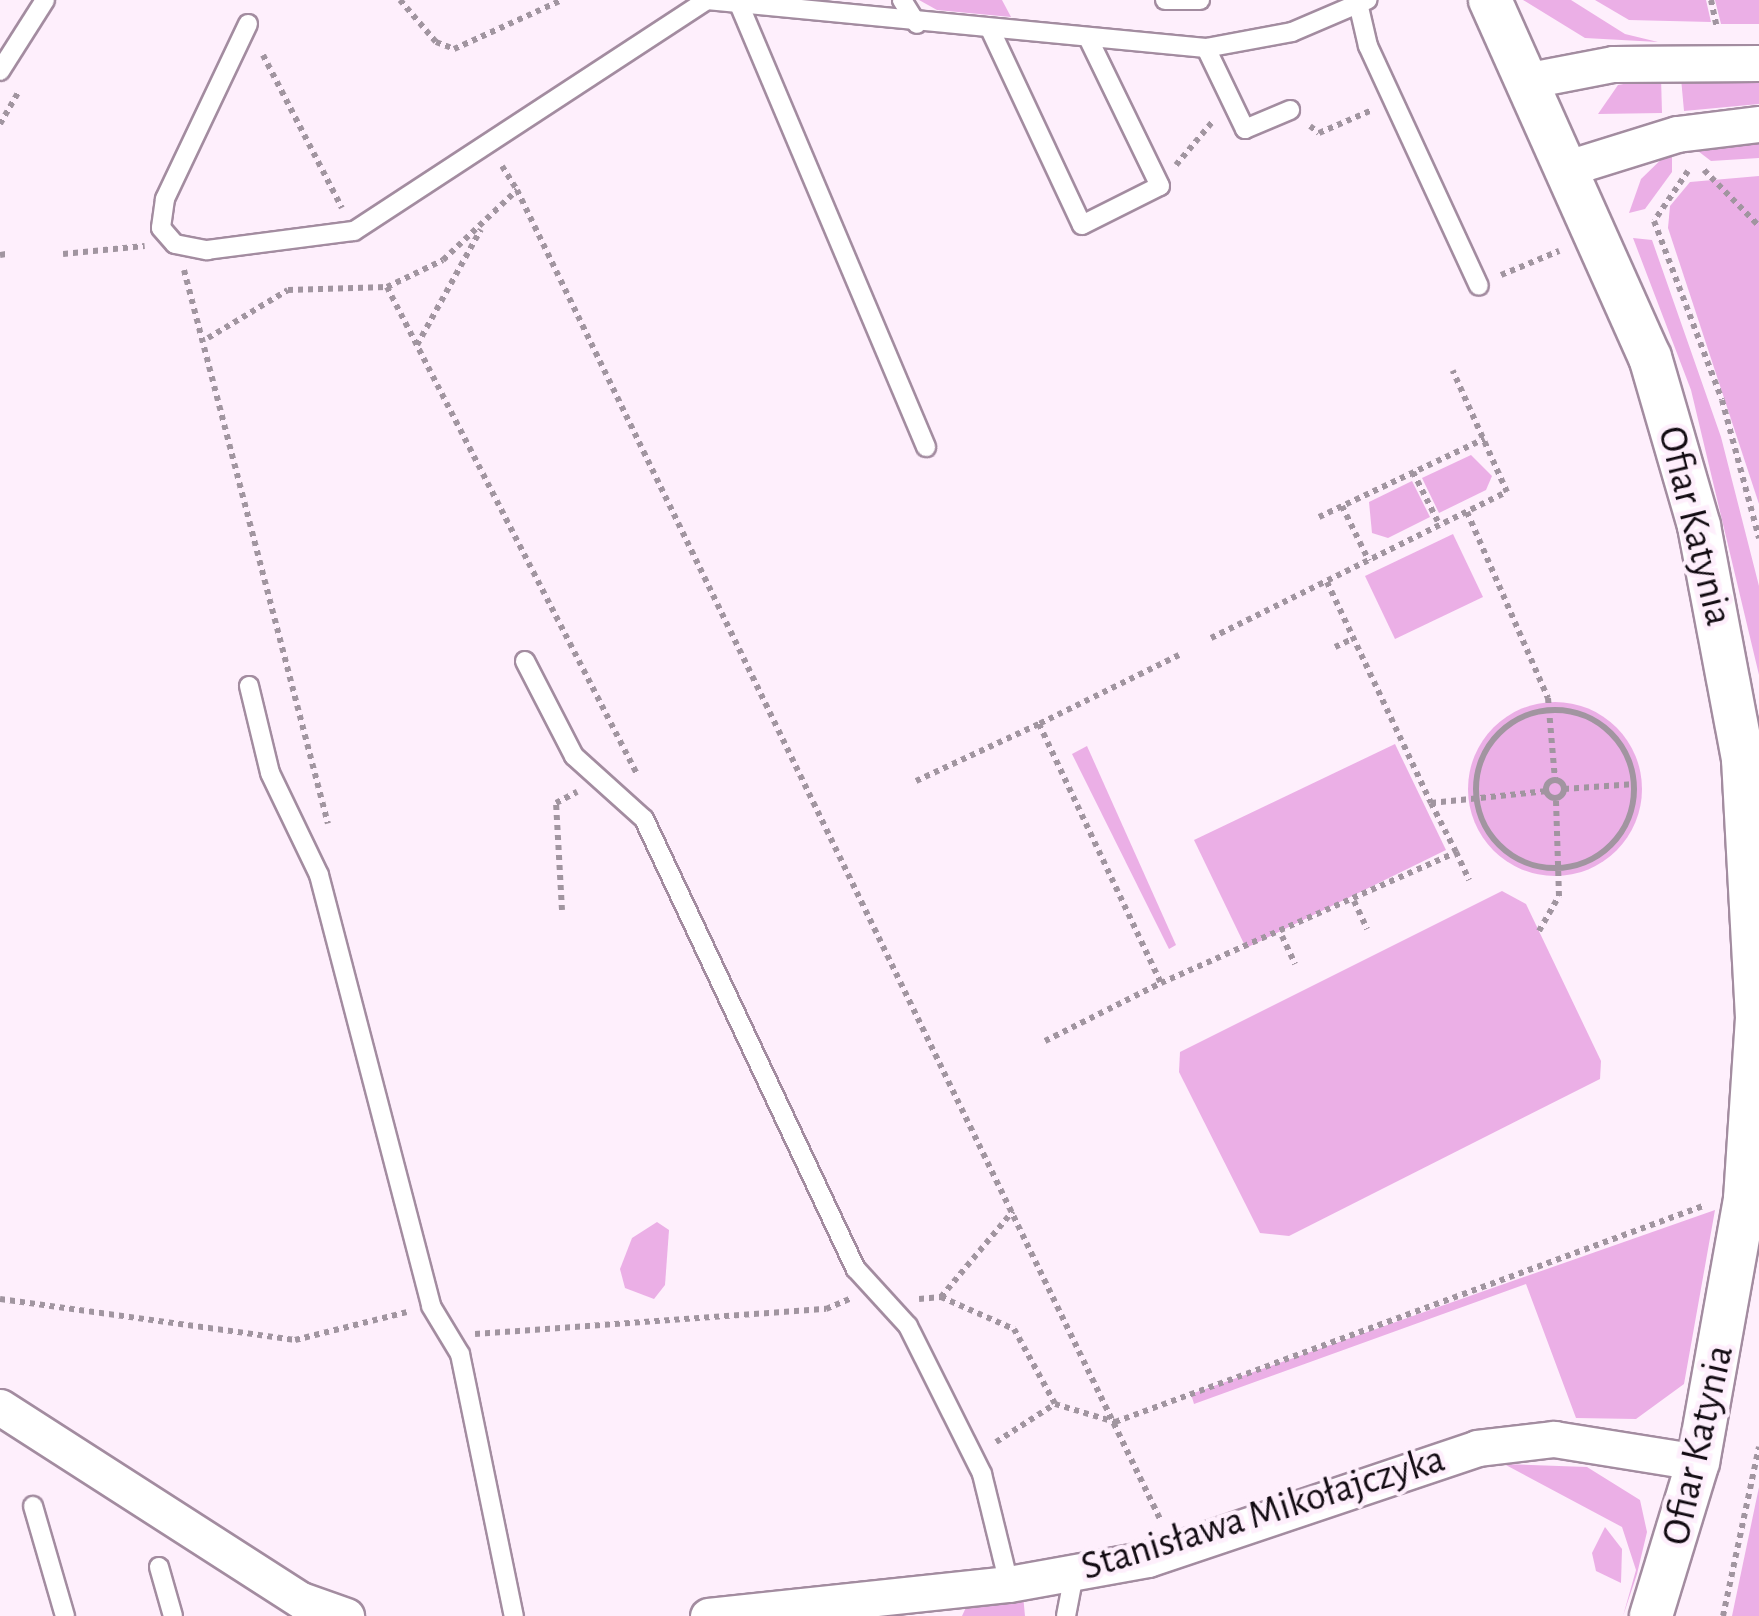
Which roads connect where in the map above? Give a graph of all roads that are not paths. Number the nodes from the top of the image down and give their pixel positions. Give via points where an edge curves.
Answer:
1 (44, 0) edge
2 (707, 0) edge
3 (902, 0) edge
4 (1165, 0) edge
5 (1200, 0) edge
6 (1490, 0) edge
7 (1362, 2) edge
8 (739, 4) junction
9 (248, 24) road end
10 (916, 24) junction
11 (991, 30) junction
12 (1088, 38) junction
13 (1206, 48) junction
14 (1759, 64) edge
15 (0, 71) edge
16 (1530, 80) junction
17 (1290, 110) road end
18 (1759, 124) edge
19 (1571, 167) junction
20 (1479, 286) dead end
21 (926, 447) dead end
22 (525, 661) dead end
23 (249, 686) dead end
24 (0, 1408) edge
25 (1698, 1462) junction
26 (32, 1506) dead end
27 (159, 1568) dead end
28 (1074, 1574) junction
29 (1009, 1584) junction
30 (300, 1608) edge
31 (65, 1616) edge
32 (173, 1616) edge
33 (346, 1616) edge
34 (514, 1616) edge
35 (708, 1616) edge
36 (1066, 1616) edge
37 (1652, 1616) edge

1 - 15 lane
2 - 8 lane
2 - 9 lane via 354,230 207,250 175,244 161,228 164,199
3 - 10 lane
4 - 5 lane
6 - 16 street, Ofiar Katynia
7 - 13 lane via 1292,32
7 - 20 lane via 1394,100
8 - 10 lane
8 - 21 lane
10 - 11 lane
11 - 12 lane
11 - 12 lane via 1082,225 1160,186
12 - 13 lane
13 - 17 lane via 1245,129
14 - 16 street via 1613,64
16 - 19 street, Ofiar Katynia
18 - 19 street via 1677,134
19 - 25 street, Ofiar Katynia via 1674,438 1723,632 1742,759 1755,1106
22 - 29 lane via 574,756 644,819 870,1290 908,1326 972,1453
23 - 34 lane via 270,774 319,875 430,1306 460,1354
24 - 30 street
25 - 28 street, Stanisława Mikołajczyka via 1554,1439 1477,1448 1148,1559
25 - 37 street, Ofiar Katynia
26 - 31 lane
27 - 32 lane
28 - 29 street, Stanisława Mikołajczyka
28 - 36 lane
29 - 35 street, Stanisława Mikołajczyka
30 - 33 street

